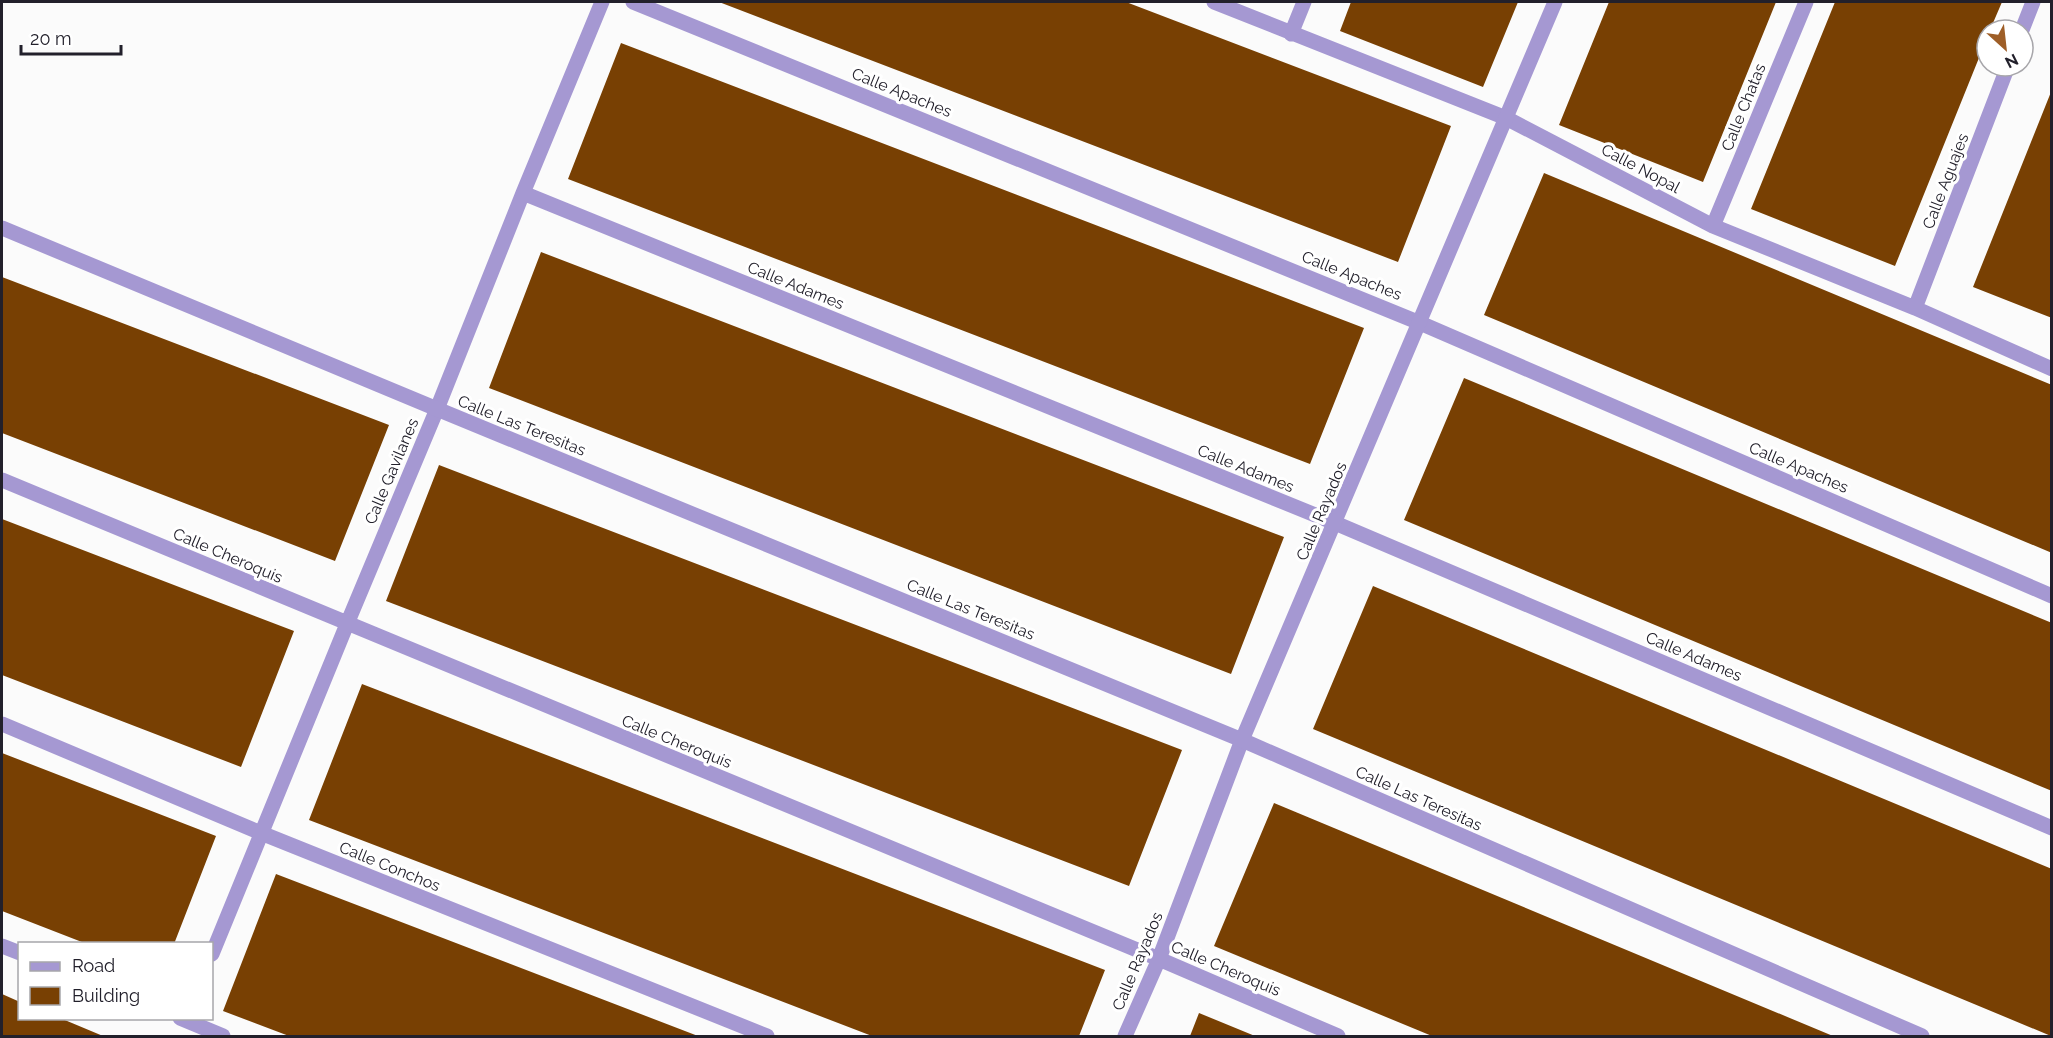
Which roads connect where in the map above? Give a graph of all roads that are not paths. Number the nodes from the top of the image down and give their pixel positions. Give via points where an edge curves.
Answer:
1 (602, 2) edge
2 (633, 2) edge
3 (1214, 2) edge
4 (1304, 2) edge
5 (1555, 2) edge
6 (1806, 2) edge
7 (2033, 2) edge
8 (2027, 18) edge
9 (1291, 34) junction
10 (2003, 78) edge
11 (1506, 118) junction
12 (523, 193) junction
13 (1713, 226) junction
14 (2, 228) edge
15 (1915, 308) junction
16 (1420, 322) junction
17 (2052, 369) edge
18 (437, 410) junction
19 (2, 480) edge
20 (1335, 523) junction
21 (2052, 596) edge
22 (346, 624) junction
23 (2, 724) edge
24 (1242, 740) junction
25 (2052, 828) edge
26 (261, 833) junction
27 (2, 946) edge
28 (18, 952) edge
29 (213, 952) edge
30 (1159, 959) junction
31 (185, 1020) edge
32 (223, 1036) edge
33 (768, 1036) edge
34 (1125, 1036) edge
35 (1338, 1036) edge
36 (1922, 1036) edge

1 - 12 street, Calle Gavilanes
2 - 16 street, Calle Apaches
3 - 9 street, Calle Nopal
4 - 9 street
5 - 11 street, Calle Rayados
6 - 13 street, Calle Chatas
7 - 8 street
9 - 11 street, Calle Nopal
10 - 15 street, Calle Aguajes
11 - 13 street, Calle Nopal
11 - 16 street, Calle Rayados
12 - 18 street, Calle Gavilanes
12 - 20 street, Calle Adames
13 - 15 street, Calle Nopal
14 - 18 street, Calle Las Teresitas
15 - 17 street, Calle Nopal
16 - 20 street, Calle Rayados
16 - 21 street, Calle Apaches
18 - 22 street, Calle Gavilanes
18 - 24 street, Calle Las Teresitas
19 - 22 street, Calle Cheroquis
20 - 24 street, Calle Rayados
20 - 25 street, Calle Adames
22 - 26 street, Calle Gavilanes
22 - 30 street, Calle Cheroquis
23 - 26 street, Calle Conchos
24 - 30 street, Calle Rayados
24 - 36 street, Calle Las Teresitas
26 - 29 street, Calle Gavilanes
26 - 33 street, Calle Conchos
27 - 28 street
30 - 34 street, Calle Rayados
30 - 35 street, Calle Cheroquis
31 - 32 street

